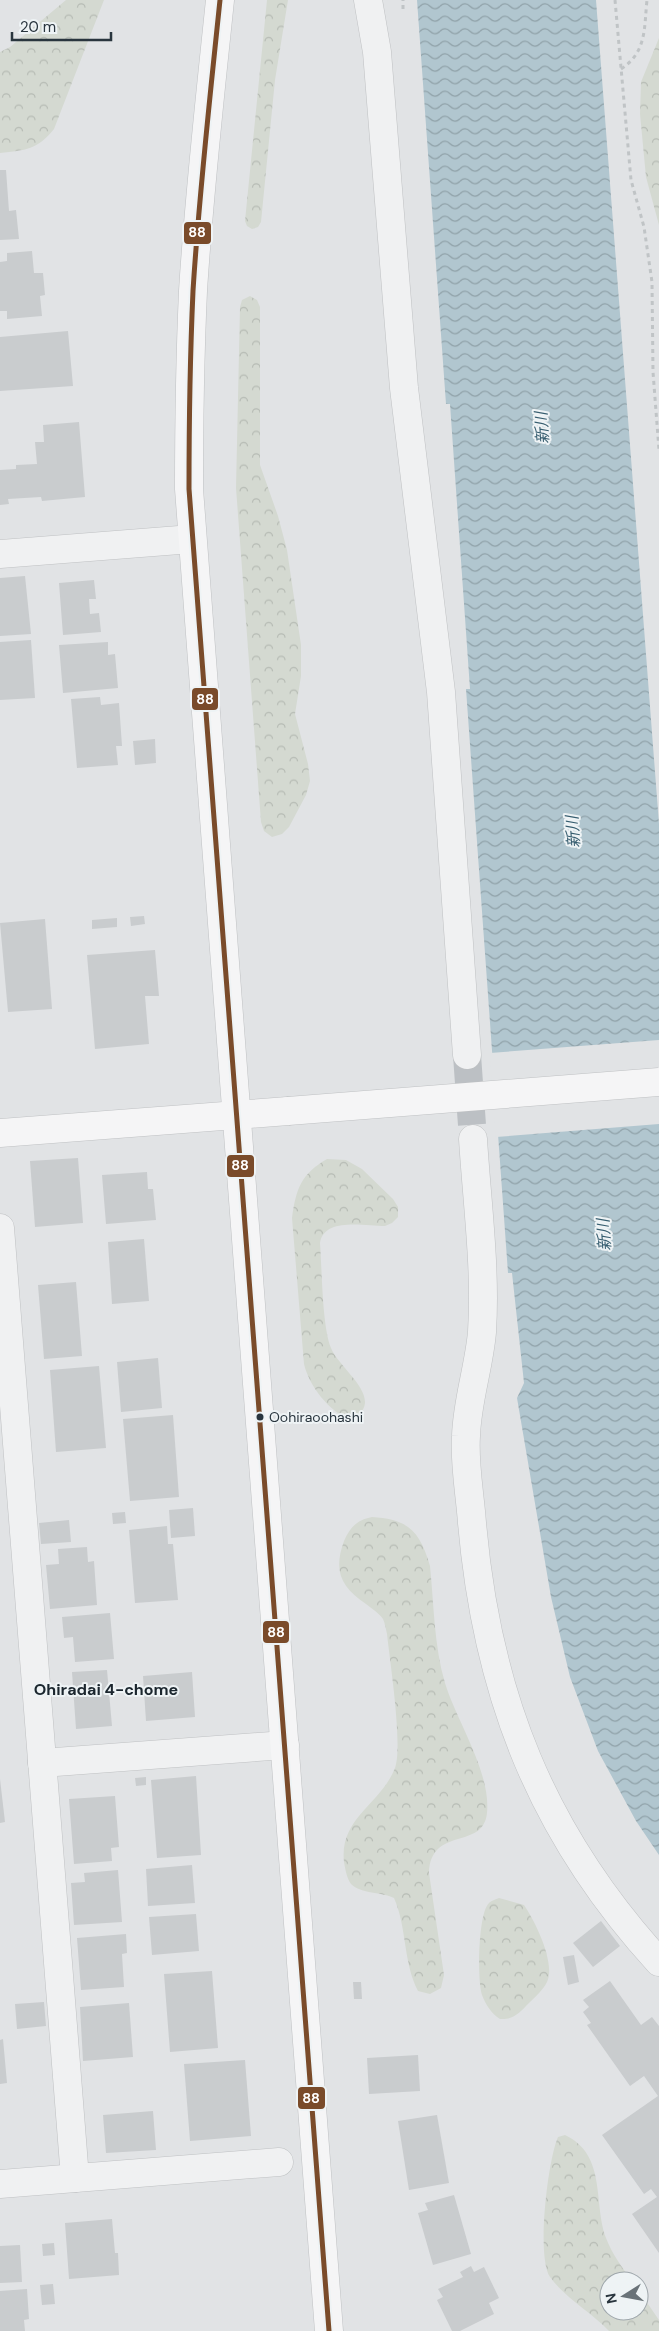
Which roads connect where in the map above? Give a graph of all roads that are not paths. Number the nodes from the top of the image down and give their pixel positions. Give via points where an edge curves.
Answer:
1 (220, 0) edge
2 (368, 0) edge
3 (192, 539) junction
4 (0, 554) edge
5 (467, 1055) tunnel mouth
6 (659, 1082) edge
7 (236, 1115) junction
8 (0, 1133) edge
9 (473, 1139) tunnel mouth
10 (0, 1228) edge
11 (5, 1346) edge
12 (285, 1745) junction
13 (42, 1763) junction
14 (659, 1962) edge
15 (279, 2162) dead end
16 (75, 2178) junction
17 (0, 2184) edge
18 (329, 2331) edge

1 - 3 street via 193,292 189,440
2 - 5 street via 377,52 404,388 441,692
3 - 4 street
3 - 7 street
6 - 7 street, bridge
7 - 8 street
7 - 12 street
9 - 14 street via 483,1304 480,1352 466,1436 476,1566 492,1654 509,1714 535,1780 574,1853 630,1930
10 - 11 street
11 - 13 street
12 - 13 street
12 - 18 street
13 - 16 street
15 - 16 street
16 - 17 street

